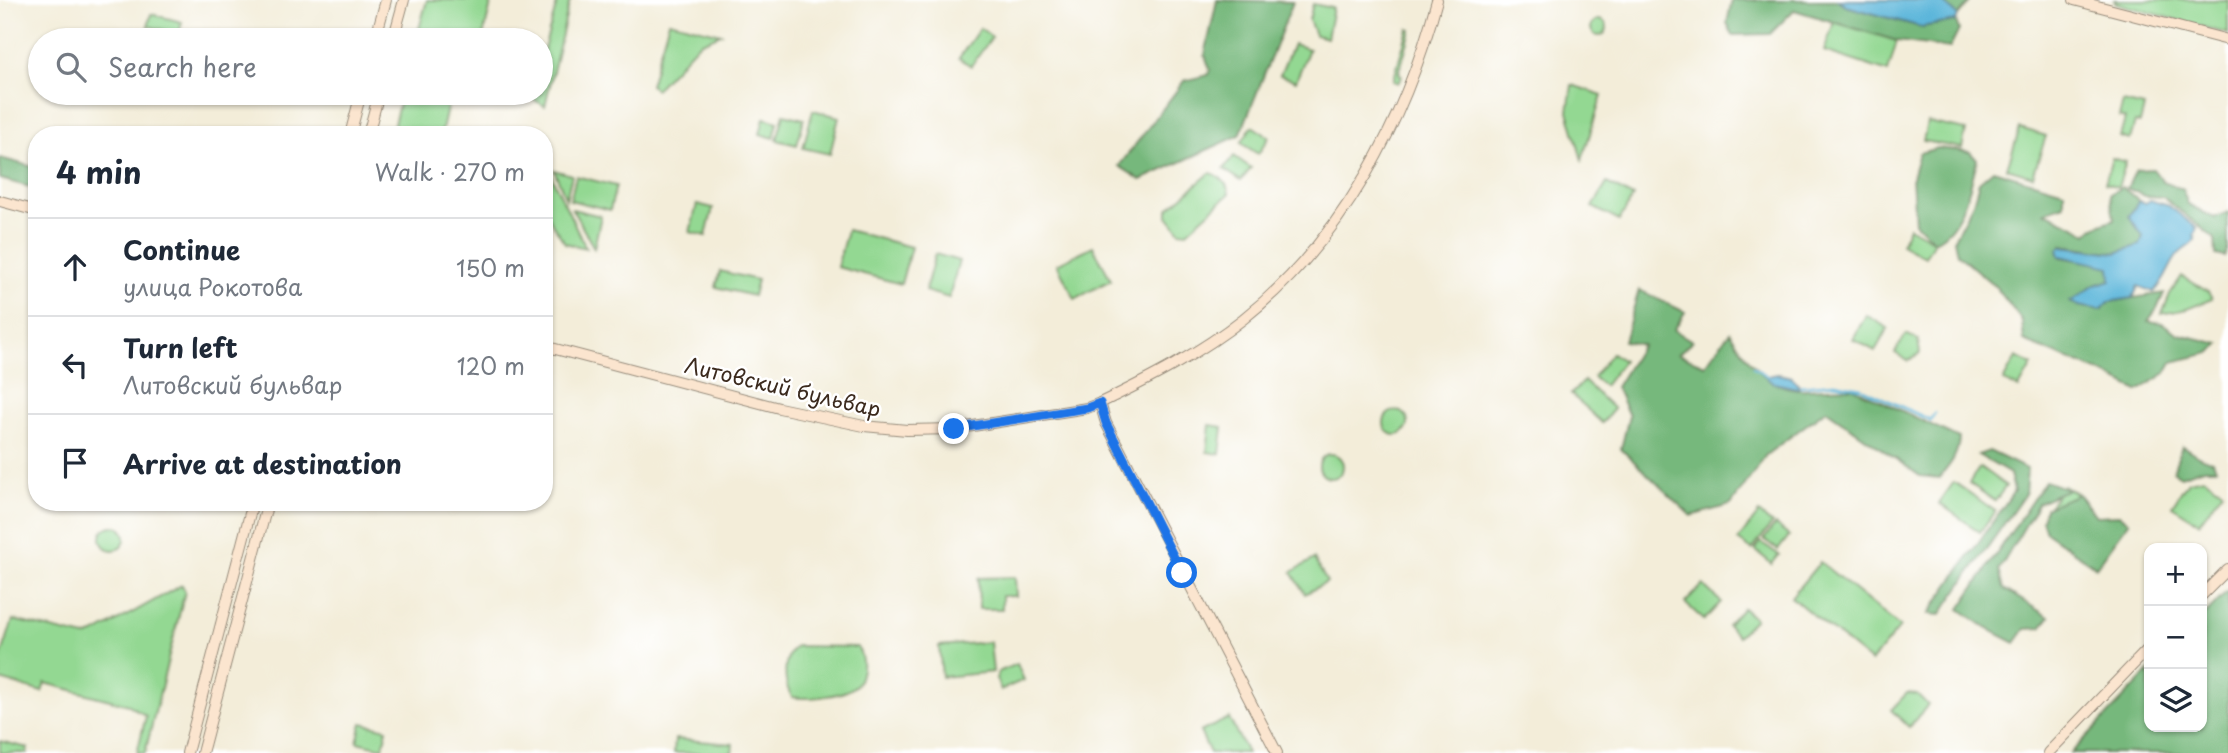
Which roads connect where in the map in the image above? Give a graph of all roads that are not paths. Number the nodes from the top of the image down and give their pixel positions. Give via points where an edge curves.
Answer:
1 (386, 0) edge
2 (404, 0) edge
3 (1437, 0) edge
4 (2074, 0) edge
5 (2107, 4) edge
6 (378, 28) edge
7 (396, 28) edge
8 (2228, 40) edge
9 (358, 105) edge
10 (376, 105) edge
11 (352, 126) edge
12 (370, 126) edge
13 (0, 201) edge
14 (28, 209) edge
15 (553, 348) edge
16 (1100, 403) junction
17 (251, 511) edge
18 (266, 511) edge
19 (2228, 569) edge
20 (2207, 590) edge
21 (2144, 653) edge
22 (187, 753) edge
23 (202, 753) edge
24 (1277, 753) edge
25 (2048, 753) edge

1 - 6 main road
2 - 7 main road
3 - 16 main road, Литовский бульвар via 1392,128 1352,197 1315,247 1283,283 1214,341
4 - 5 main road
5 - 8 main road
9 - 11 main road
10 - 12 main road
13 - 14 main road
15 - 16 main road, Литовский бульвар via 779,408 886,428 964,428
16 - 24 main road via 1125,461
17 - 22 main road
18 - 23 main road
19 - 20 main road
21 - 25 main road

